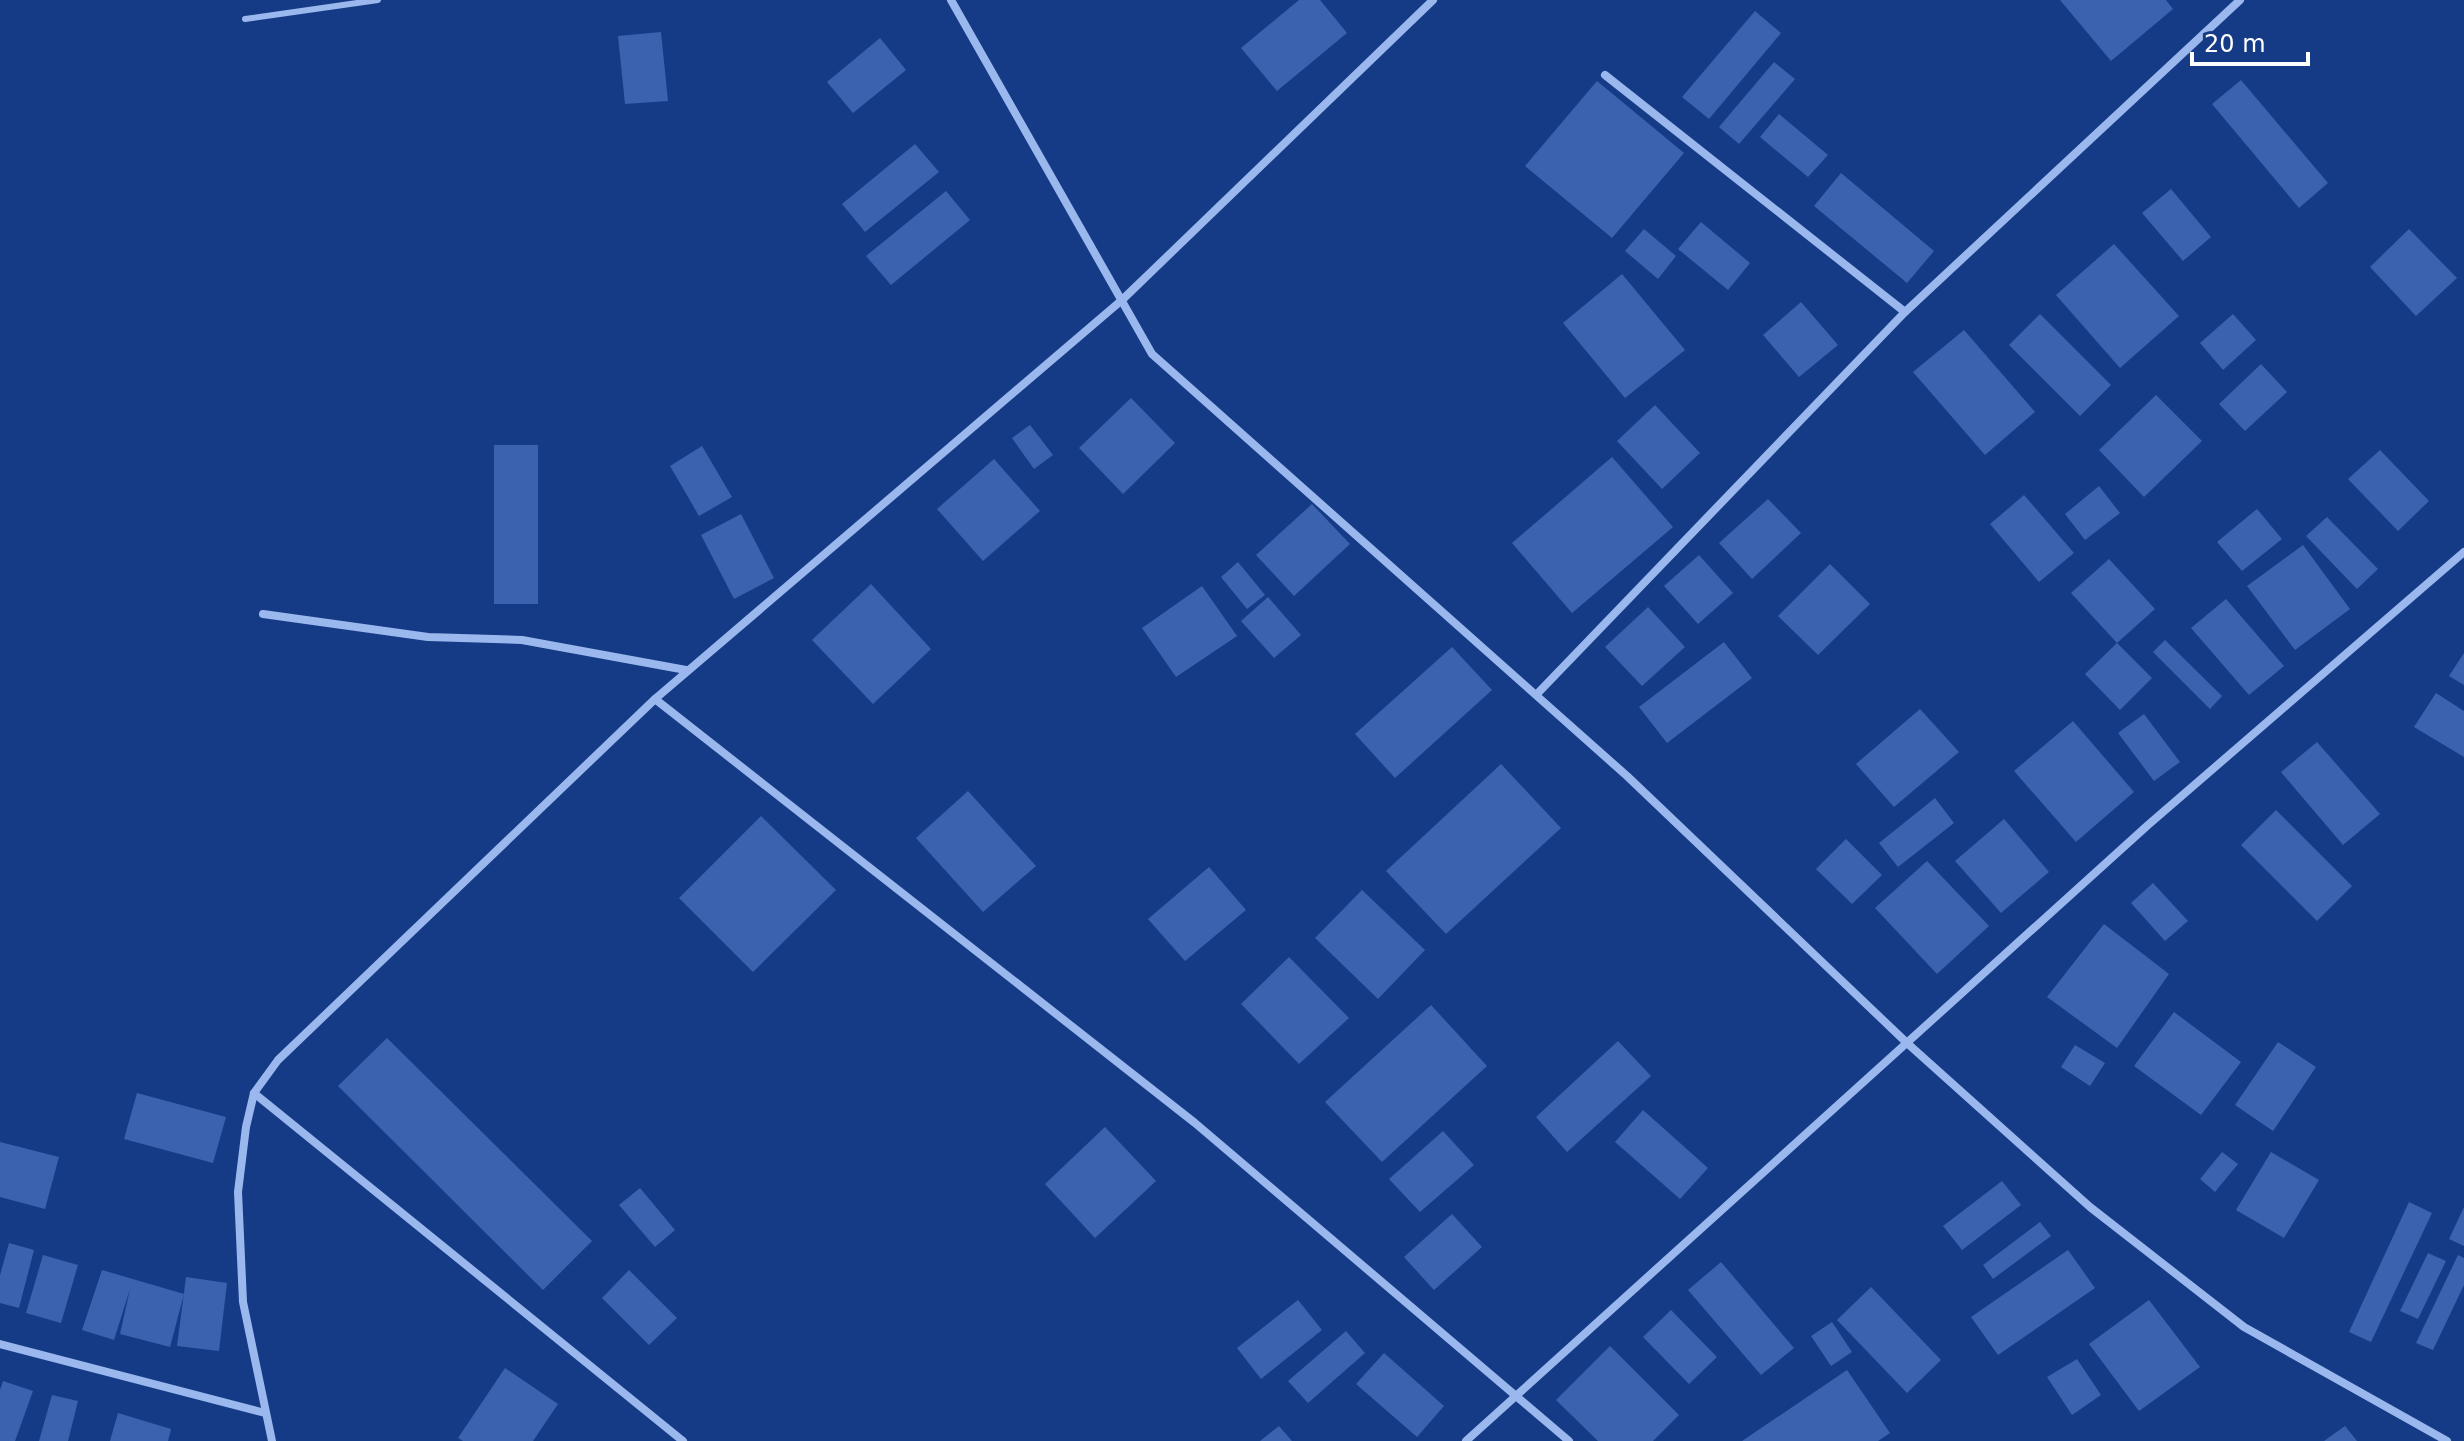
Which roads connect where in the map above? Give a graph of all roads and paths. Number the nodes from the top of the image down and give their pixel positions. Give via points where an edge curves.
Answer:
1 (378, 0) edge
2 (951, 0) edge
3 (1433, 0) edge
4 (2240, 0) edge
5 (245, 19) dead end
6 (1605, 75) dead end
7 (1122, 300) junction
8 (1905, 312) junction
9 (2464, 552) edge
10 (263, 614) dead end
11 (686, 670) junction
12 (1537, 694) junction
13 (655, 699) junction
14 (1907, 1043) junction
15 (254, 1093) junction
16 (0, 1344) edge
17 (1514, 1396) junction
18 (265, 1413) junction
19 (272, 1441) edge
20 (683, 1441) edge
21 (1466, 1441) edge
22 (1569, 1441) edge
23 (2447, 1441) edge

1 - 5 lane
2 - 7 street
3 - 7 street
4 - 8 street
6 - 8 street
7 - 11 street
7 - 12 street via 1152,354
8 - 12 street
9 - 14 street via 2148,825
10 - 11 street via 428,637 522,640
11 - 13 street
12 - 14 street
13 - 15 street via 278,1060
13 - 17 street via 1195,1123
14 - 17 street
14 - 23 street via 2090,1207 2244,1327
15 - 18 street via 238,1192 243,1302
15 - 20 street
16 - 18 street
17 - 21 street
17 - 22 street
18 - 19 street

